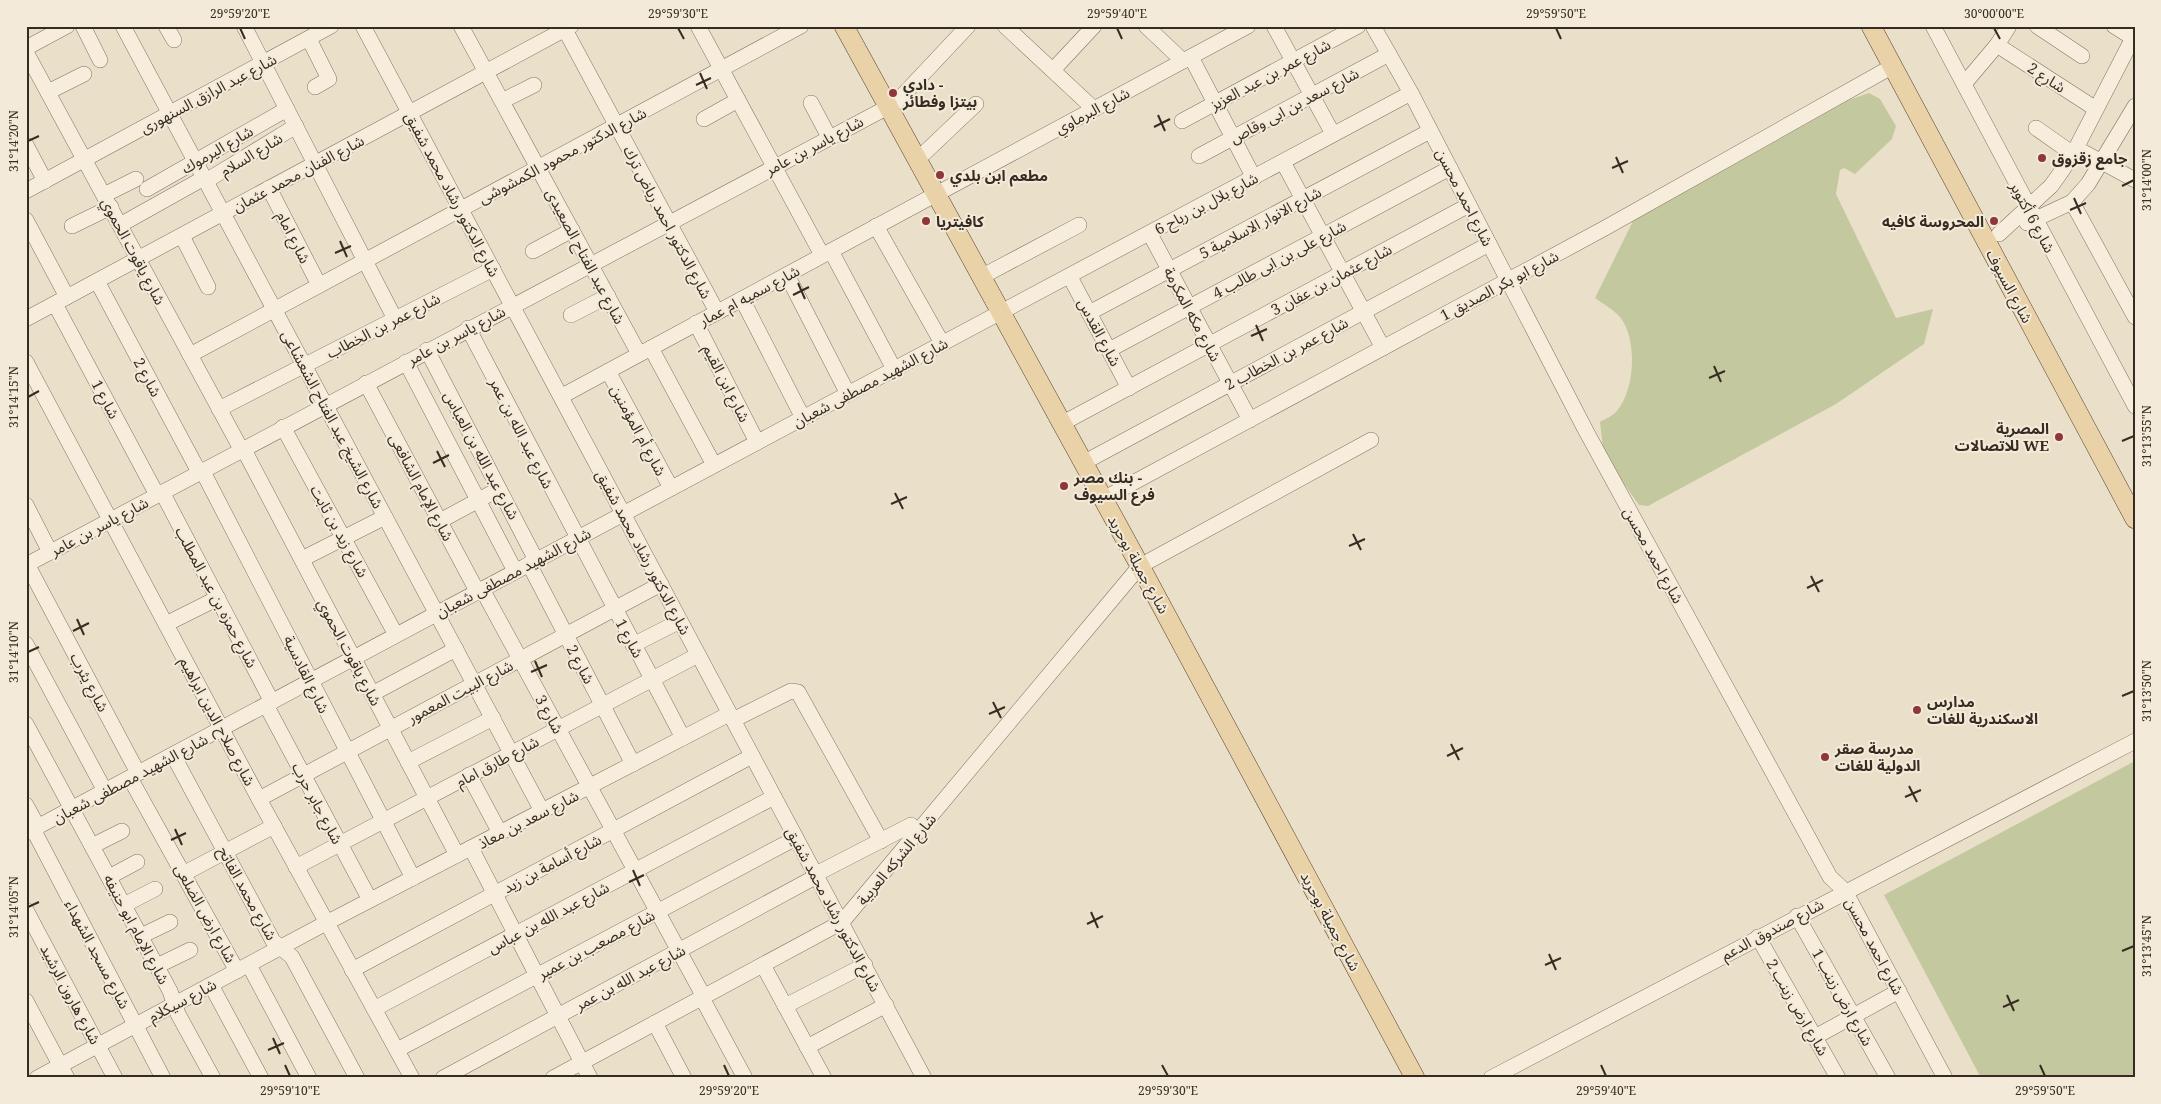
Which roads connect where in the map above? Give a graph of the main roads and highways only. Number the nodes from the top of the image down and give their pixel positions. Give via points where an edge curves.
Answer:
1 (844, 26) edge
2 (1872, 26) edge
3 (2135, 519) edge
4 (1416, 1078) edge

1 - 4 main road, شارع جميلة بوحريد
2 - 3 main road, شارع السيوف via 1992,236

